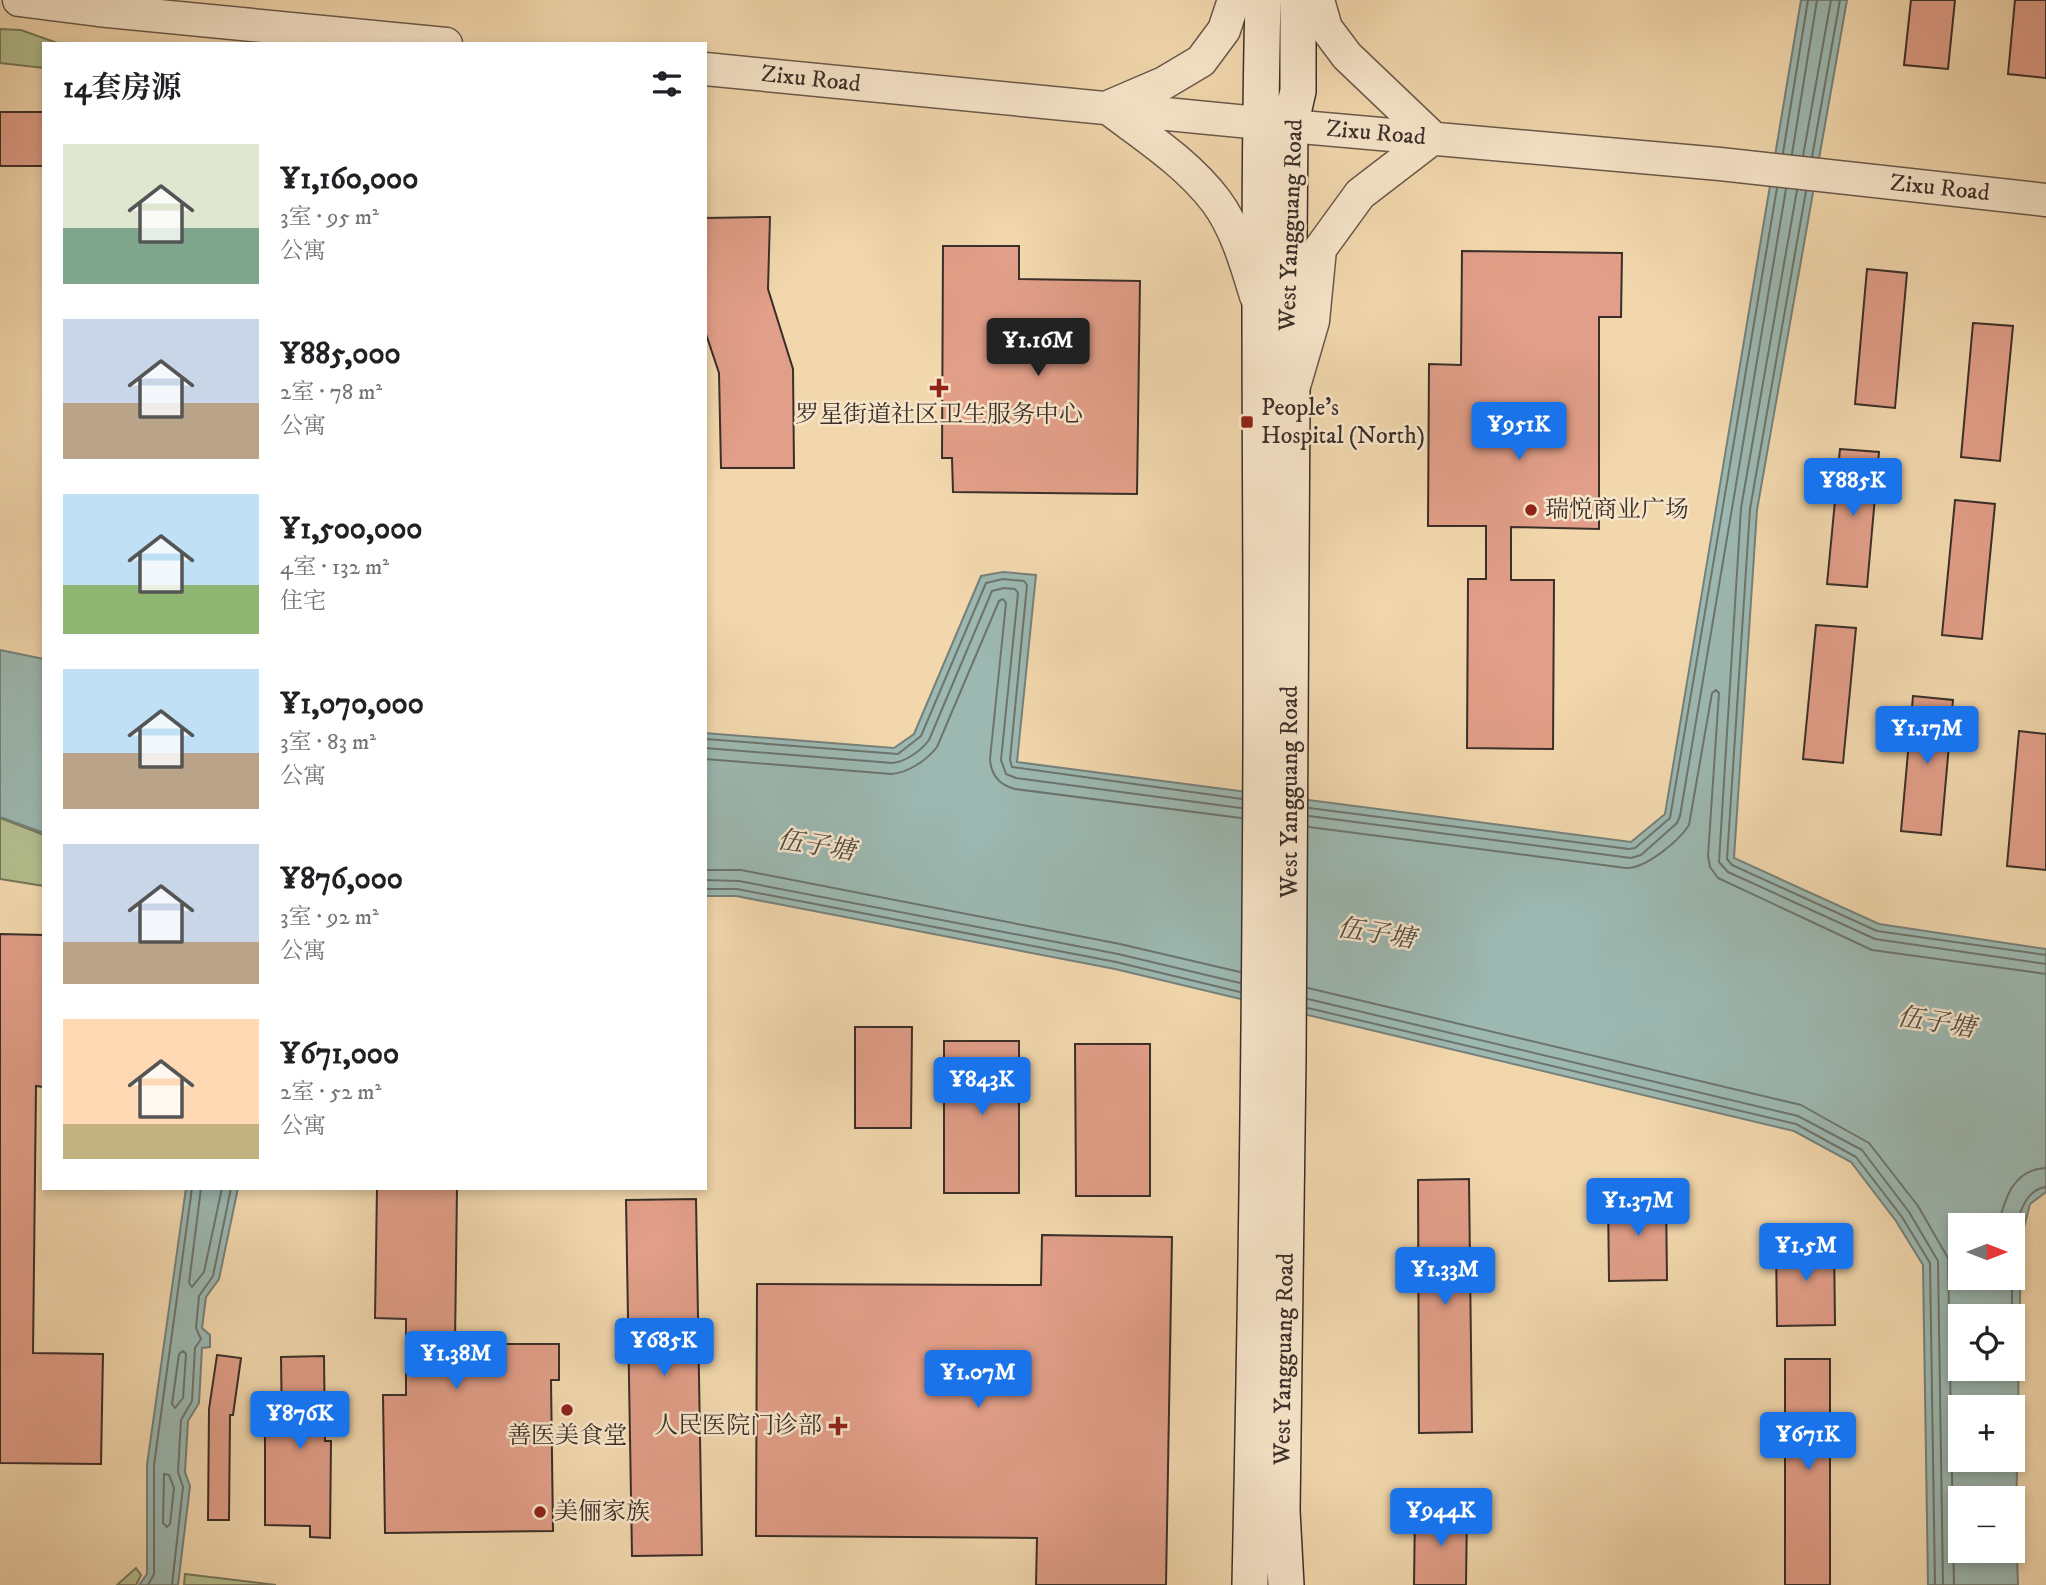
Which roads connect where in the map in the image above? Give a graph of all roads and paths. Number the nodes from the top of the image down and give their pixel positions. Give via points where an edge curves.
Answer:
1 (19, 0) edge
2 (1234, 0) edge
3 (1264, 0) edge
4 (1298, 0) edge
5 (1318, 0) edge
6 (426, 42) edge
7 (707, 69) edge
8 (1107, 108) junction
9 (1275, 125) junction
10 (1433, 138) junction
11 (2046, 200) edge
12 (1261, 308) junction
13 (1292, 394) junction
14 (1276, 756) junction
15 (1273, 1056) junction
16 (1250, 1585) edge
17 (1286, 1585) edge

1 - 6 street
2 - 8 street via 1224,30 1201,61
3 - 9 main road, West Yangguang Road
4 - 9 main road, West Yangguang Road via 1298,91
5 - 10 street via 1326,27 1347,56
7 - 8 street, Zixu Road
8 - 9 street, Zixu Road
8 - 12 street via 1180,163 1216,201 1239,244
9 - 10 street, Zixu Road
9 - 12 main road, West Yangguang Road
9 - 13 main road, West Yangguang Road
10 - 11 street, Zixu Road
10 - 13 street via 1360,194 1320,249 1312,321
12 - 14 main road, West Yangguang Road
13 - 14 main road, West Yangguang Road
14 - 15 main road, West Yangguang Road
15 - 16 main road, West Yangguang Road
15 - 17 main road, West Yangguang Road

